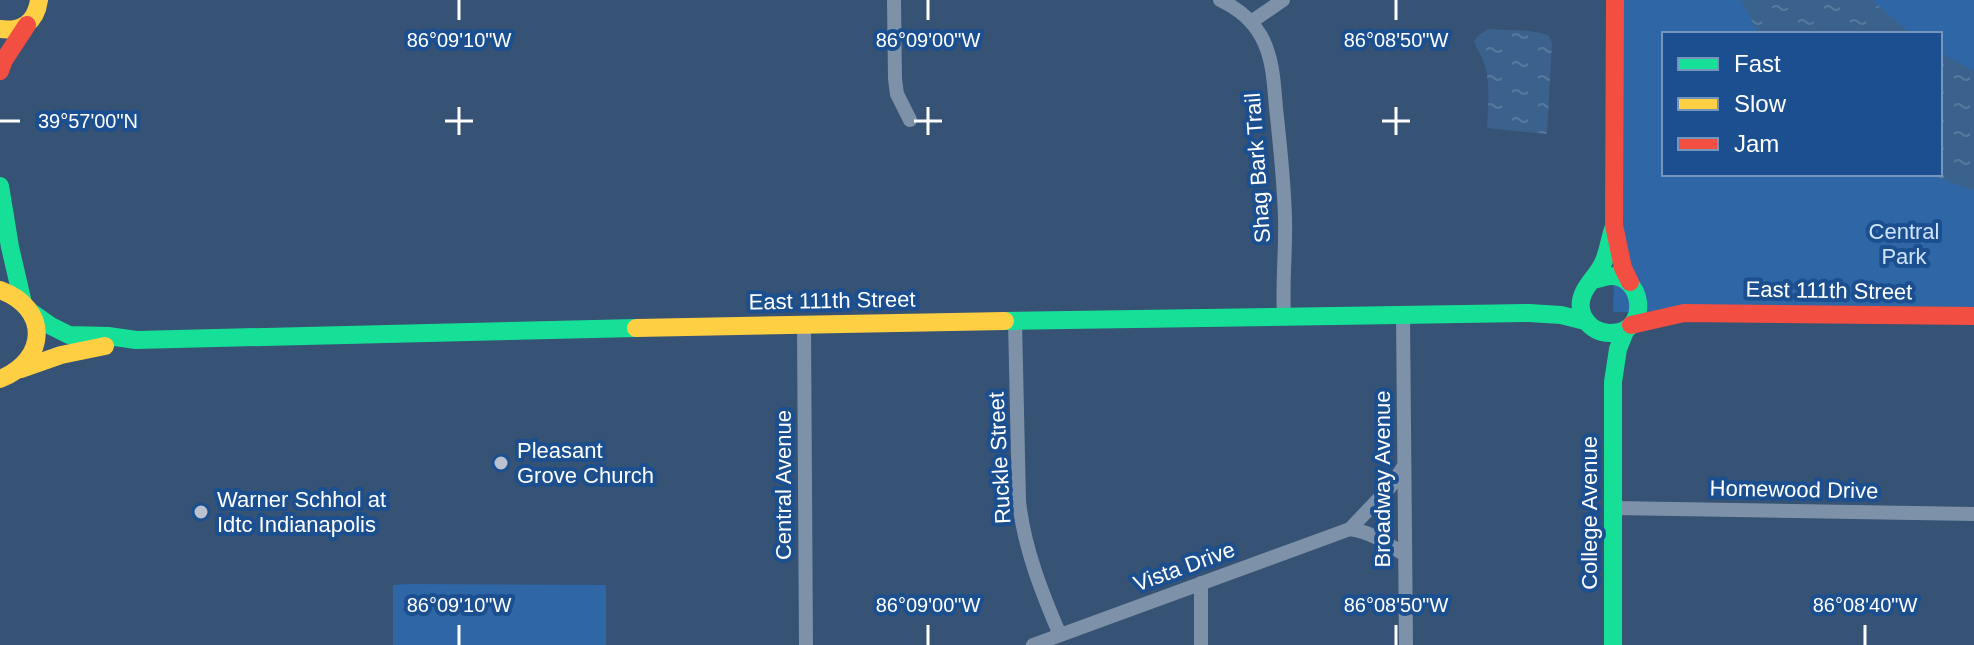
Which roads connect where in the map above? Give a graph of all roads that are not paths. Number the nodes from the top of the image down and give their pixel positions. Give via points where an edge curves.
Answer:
1 (39, 0) edge
2 (894, 0) edge
3 (1220, 0) edge
4 (1283, 0) edge
5 (1615, 0) edge
6 (1251, 22) junction
7 (27, 25) junction
8 (0, 29) edge
9 (0, 71) edge
10 (910, 120) dead end
11 (0, 186) edge
12 (1614, 225) junction
13 (1590, 283) junction
14 (1633, 286) junction
15 (0, 290) edge
16 (27, 307) junction
17 (1529, 313) junction
18 (1684, 313) junction
19 (1403, 314) junction
20 (1284, 316) junction
21 (1974, 316) edge
22 (1015, 321) junction
23 (1589, 324) junction
24 (804, 325) junction
25 (1628, 327) junction
26 (136, 340) junction
27 (12, 374) edge
28 (1613, 382) junction
29 (0, 393) edge
30 (1404, 466) junction
31 (1613, 508) junction
32 (1974, 514) edge
33 (1350, 529) junction
34 (1405, 555) junction
35 (1201, 583) junction
36 (1060, 635) junction
37 (806, 645) edge
38 (1033, 645) edge
39 (1201, 645) edge
40 (1406, 645) edge
41 (1613, 645) edge

1 - 7 main road via 37,15
2 - 10 street via 895,79
3 - 6 street
4 - 6 street
5 - 12 main road
6 - 20 street, Shag Bark Trail via 1266,48 1275,93 1285,219
7 - 8 main road
7 - 9 main road
11 - 16 main road
12 - 13 main road via 1607,255
12 - 14 main road via 1623,268
13 - 14 main road via 1612,274
13 - 17 main road, East 111th Street
13 - 23 main road via 1580,303
14 - 18 main road, East 111th Street via 1659,305
14 - 25 main road via 1639,308
15 - 16 main road, East 111th Street
16 - 26 main road, East 111th Street via 69,335
16 - 27 main road via 36,343 31,357
17 - 19 main road, East 111th Street
17 - 23 main road, East 111th Street
18 - 21 main road, East 111th Street
18 - 25 main road, East 111th Street
19 - 20 main road, East 111th Street
19 - 30 street, Broadway Avenue
20 - 22 main road, East 111th Street
22 - 24 main road, East 111th Street
22 - 36 street, Ruckle Street via 1020,510
23 - 25 main road via 1609,334
23 - 28 main road, College Avenue
24 - 26 main road, East 111th Street
24 - 37 street, Central Avenue
25 - 28 main road, College Avenue
26 - 27 main road, East 111th Street via 72,352
27 - 29 main road
28 - 31 main road, College Avenue
30 - 33 street, Vista Drive
30 - 34 street, Broadway Avenue
31 - 32 street, Homewood Drive
31 - 41 main road, College Avenue
33 - 34 street
33 - 35 street, Vista Drive
34 - 40 street, Broadway Avenue
35 - 36 street, Vista Drive
35 - 39 street
36 - 38 street, Vista Drive

